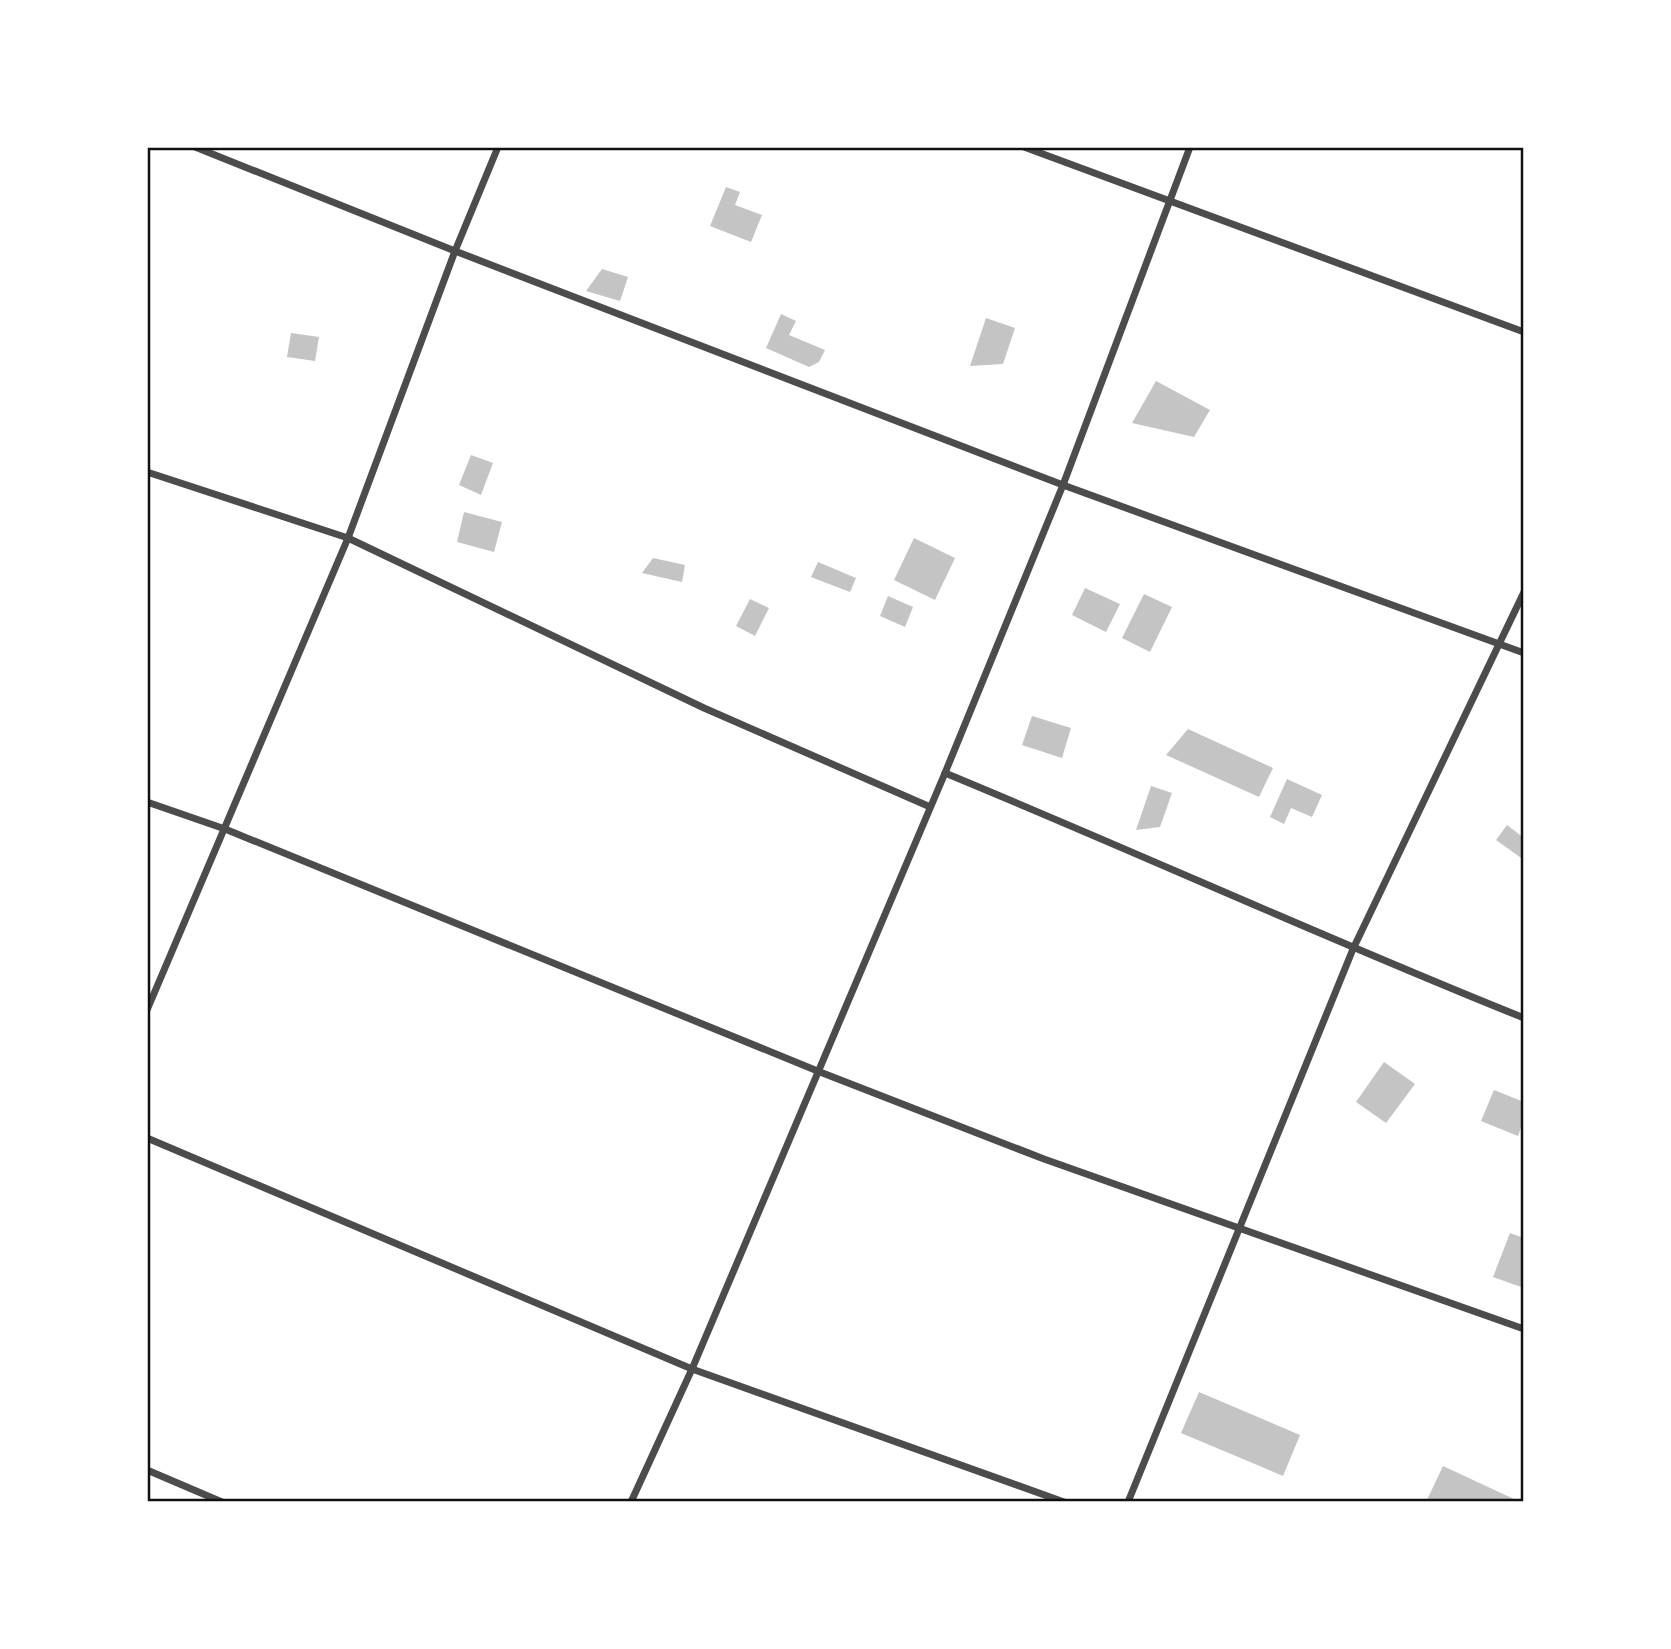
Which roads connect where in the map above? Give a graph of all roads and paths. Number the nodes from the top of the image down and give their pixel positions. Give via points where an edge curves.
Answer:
1 (195, 147) edge
2 (498, 147) edge
3 (1024, 147) edge
4 (1190, 147) edge
5 (1168, 201) junction
6 (455, 251) junction
7 (1524, 332) edge
8 (147, 472) edge
9 (1063, 485) junction
10 (348, 538) junction
11 (1524, 592) edge
12 (1501, 644) junction
13 (1524, 653) edge
14 (945, 773) junction
15 (147, 802) edge
16 (928, 806) junction
17 (225, 829) junction
18 (1353, 950) junction
19 (147, 1010) edge
20 (1524, 1018) edge
21 (820, 1072) junction
22 (147, 1138) edge
23 (1237, 1228) junction
24 (1524, 1329) edge
25 (692, 1369) junction
26 (147, 1470) edge
27 (222, 1502) edge
28 (631, 1502) edge
29 (1064, 1502) edge
30 (1128, 1502) edge

1 - 6 street
2 - 6 street
3 - 5 street
4 - 5 street
5 - 7 street
5 - 9 street
6 - 9 street
6 - 10 street
8 - 10 street
9 - 12 street
9 - 14 street
10 - 16 street via 704,708
10 - 17 street
11 - 12 street
12 - 13 street
12 - 18 street
14 - 16 street
14 - 18 street via 1158,861
15 - 17 street
16 - 21 street
17 - 19 street
17 - 21 street
18 - 20 street
18 - 23 street
21 - 23 street
21 - 25 street
22 - 25 street
23 - 24 street
23 - 30 street
25 - 28 street
25 - 29 street
26 - 27 street

